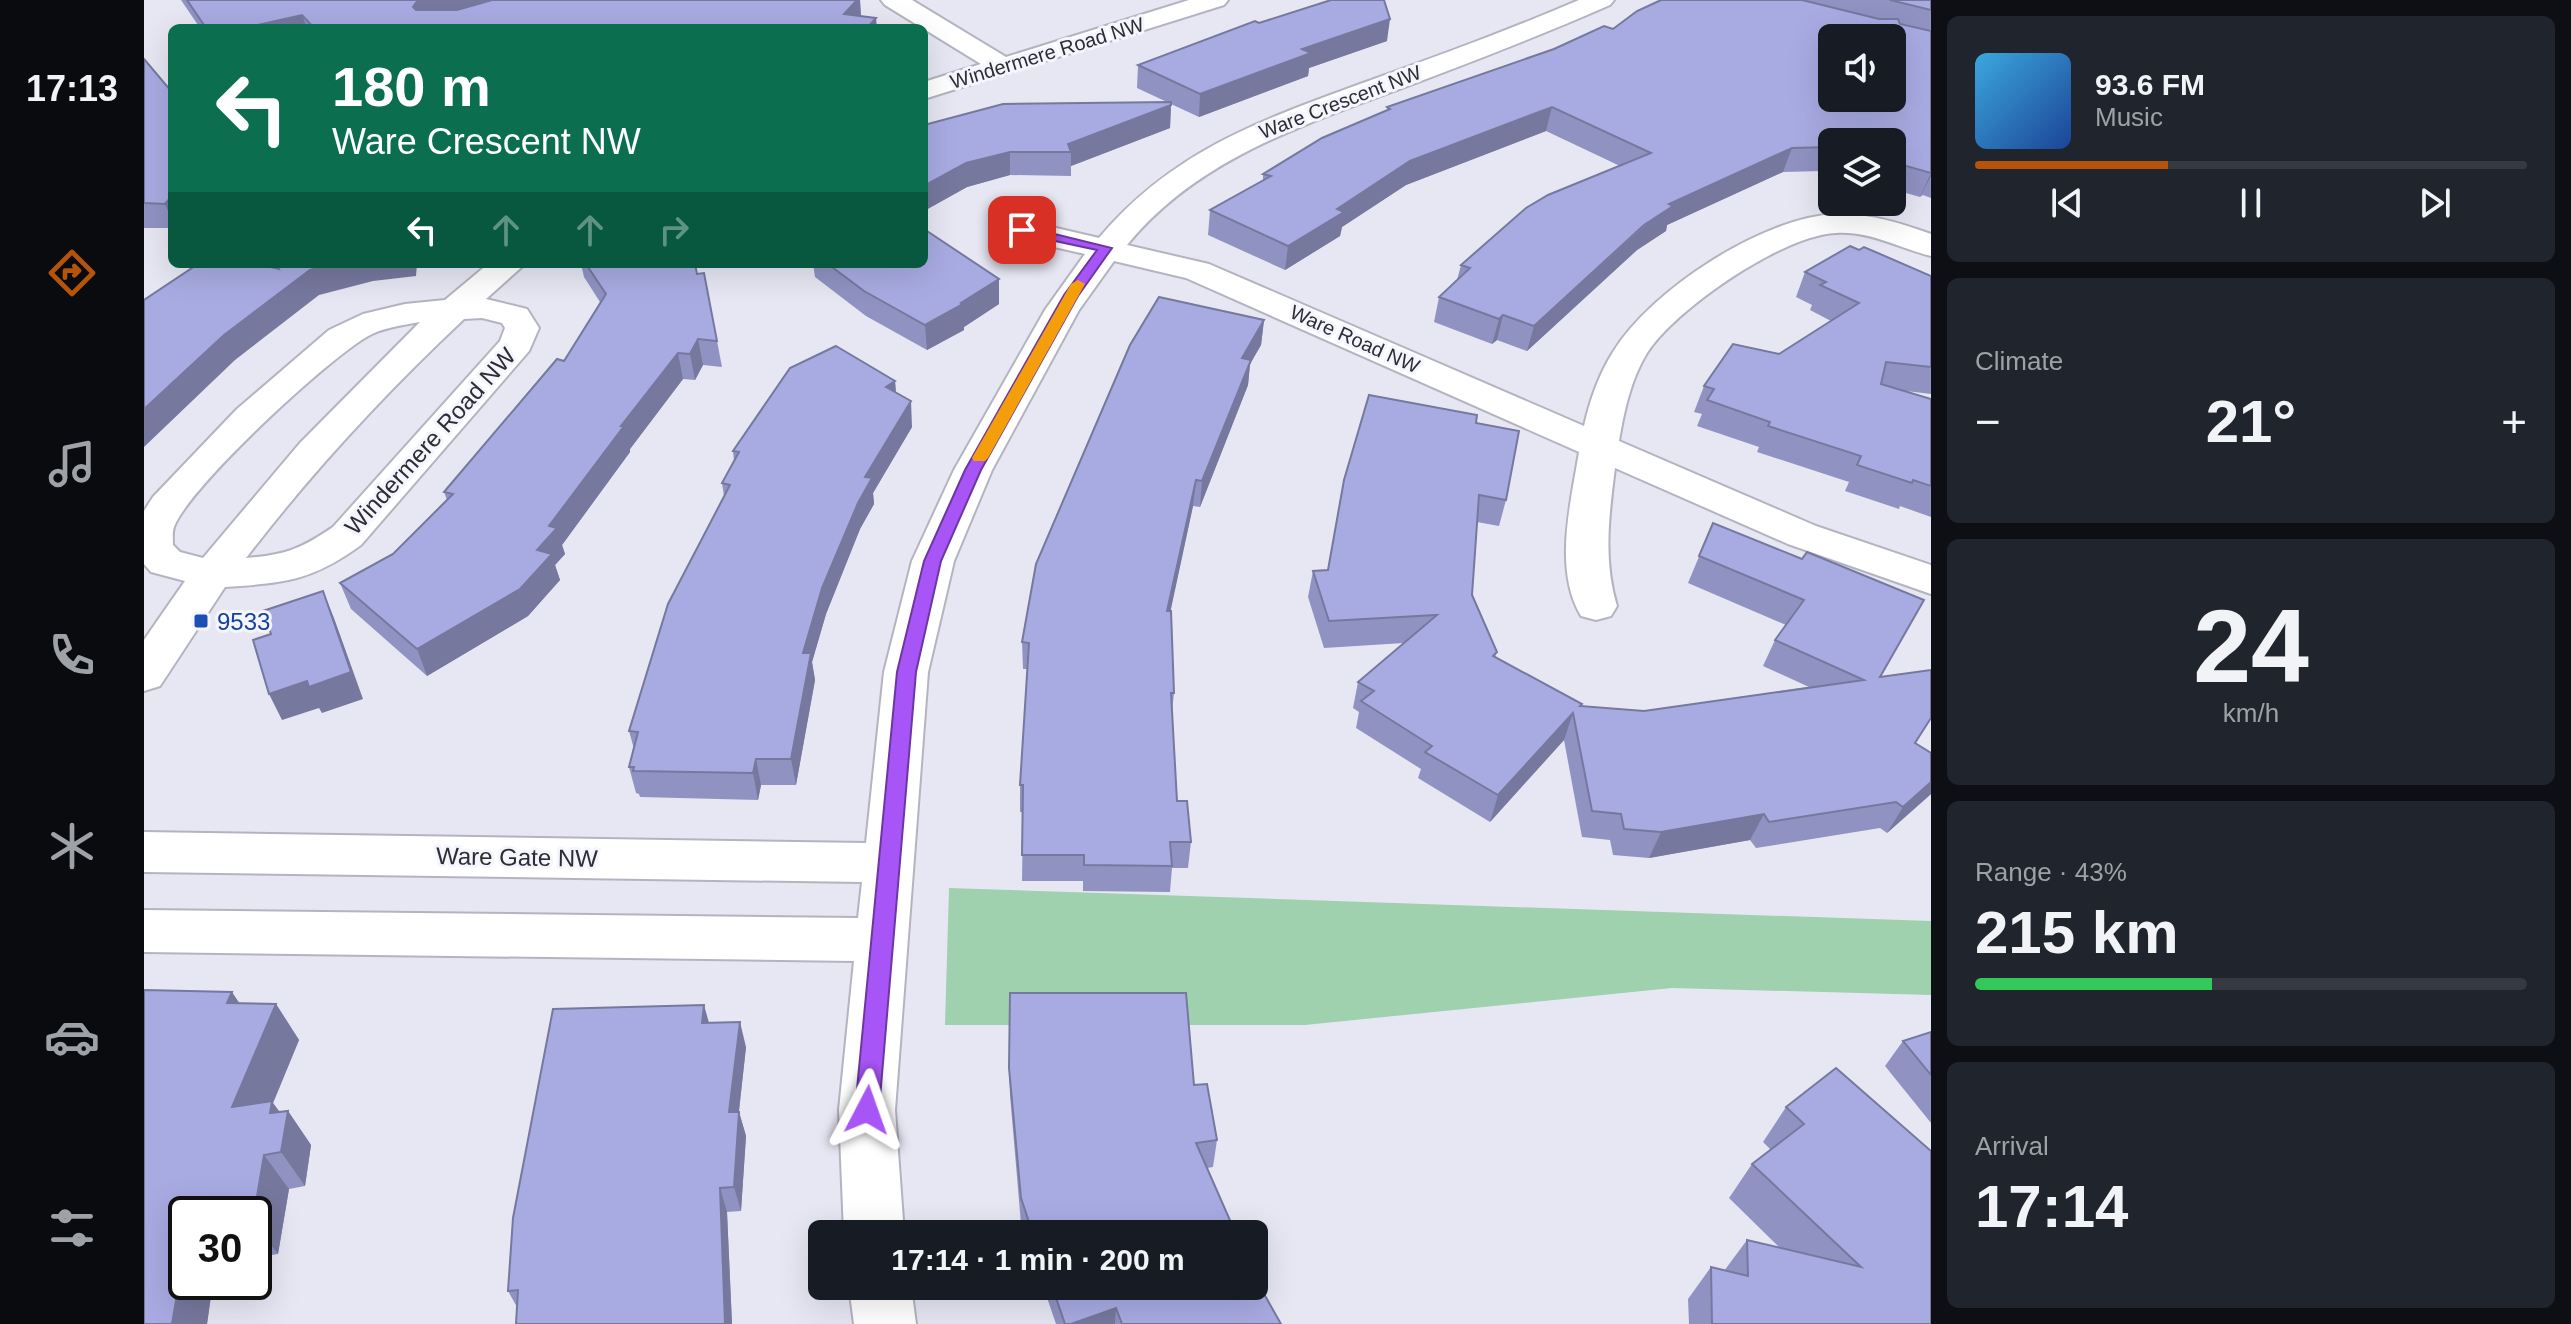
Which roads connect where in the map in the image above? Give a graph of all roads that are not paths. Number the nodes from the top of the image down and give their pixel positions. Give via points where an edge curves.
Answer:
1 (894, 0) edge
2 (1215, 0) edge
3 (1601, 0) edge
4 (1003, 66) junction
5 (928, 90) edge
6 (1022, 230) dead end
7 (1931, 246) edge
8 (1105, 248) junction
9 (504, 268) edge
10 (453, 310) junction
11 (1599, 446) junction
12 (212, 574) junction
13 (1931, 580) edge
14 (1596, 606) dead end
15 (144, 675) edge
16 (144, 852) edge
17 (890, 863) junction
18 (144, 931) edge
19 (880, 940) junction
20 (873, 1220) edge
21 (882, 1300) edge
22 (885, 1324) edge

1 - 4 street
2 - 4 street, Windermere Road NW
3 - 8 street, Ware Crescent NW via 1239,142 1164,189
4 - 5 street, Windermere Road NW
6 - 8 street
7 - 11 street via 1871,225 1818,225 1795,231 1723,269 1651,324 1631,349 1606,401
8 - 11 street, Ware Road NW via 1197,271
8 - 17 street, Ware Crescent NW via 1068,300 973,470 933,561 906,672
9 - 10 street
10 - 12 street via 300,462
10 - 12 street, Windermere Road NW via 360,326 332,343 171,499 153,528 153,549 166,562
10 - 12 street, Windermere Road NW via 482,308 515,316 522,328 517,344 347,536 317,557 284,569
11 - 13 street, Ware Road NW via 1802,535
11 - 14 street via 1585,550
12 - 15 street
16 - 17 street, Ware Gate NW
17 - 19 street, Ware Crescent NW
18 - 19 street
19 - 20 street, Ware Crescent NW via 867,1110
21 - 22 street

